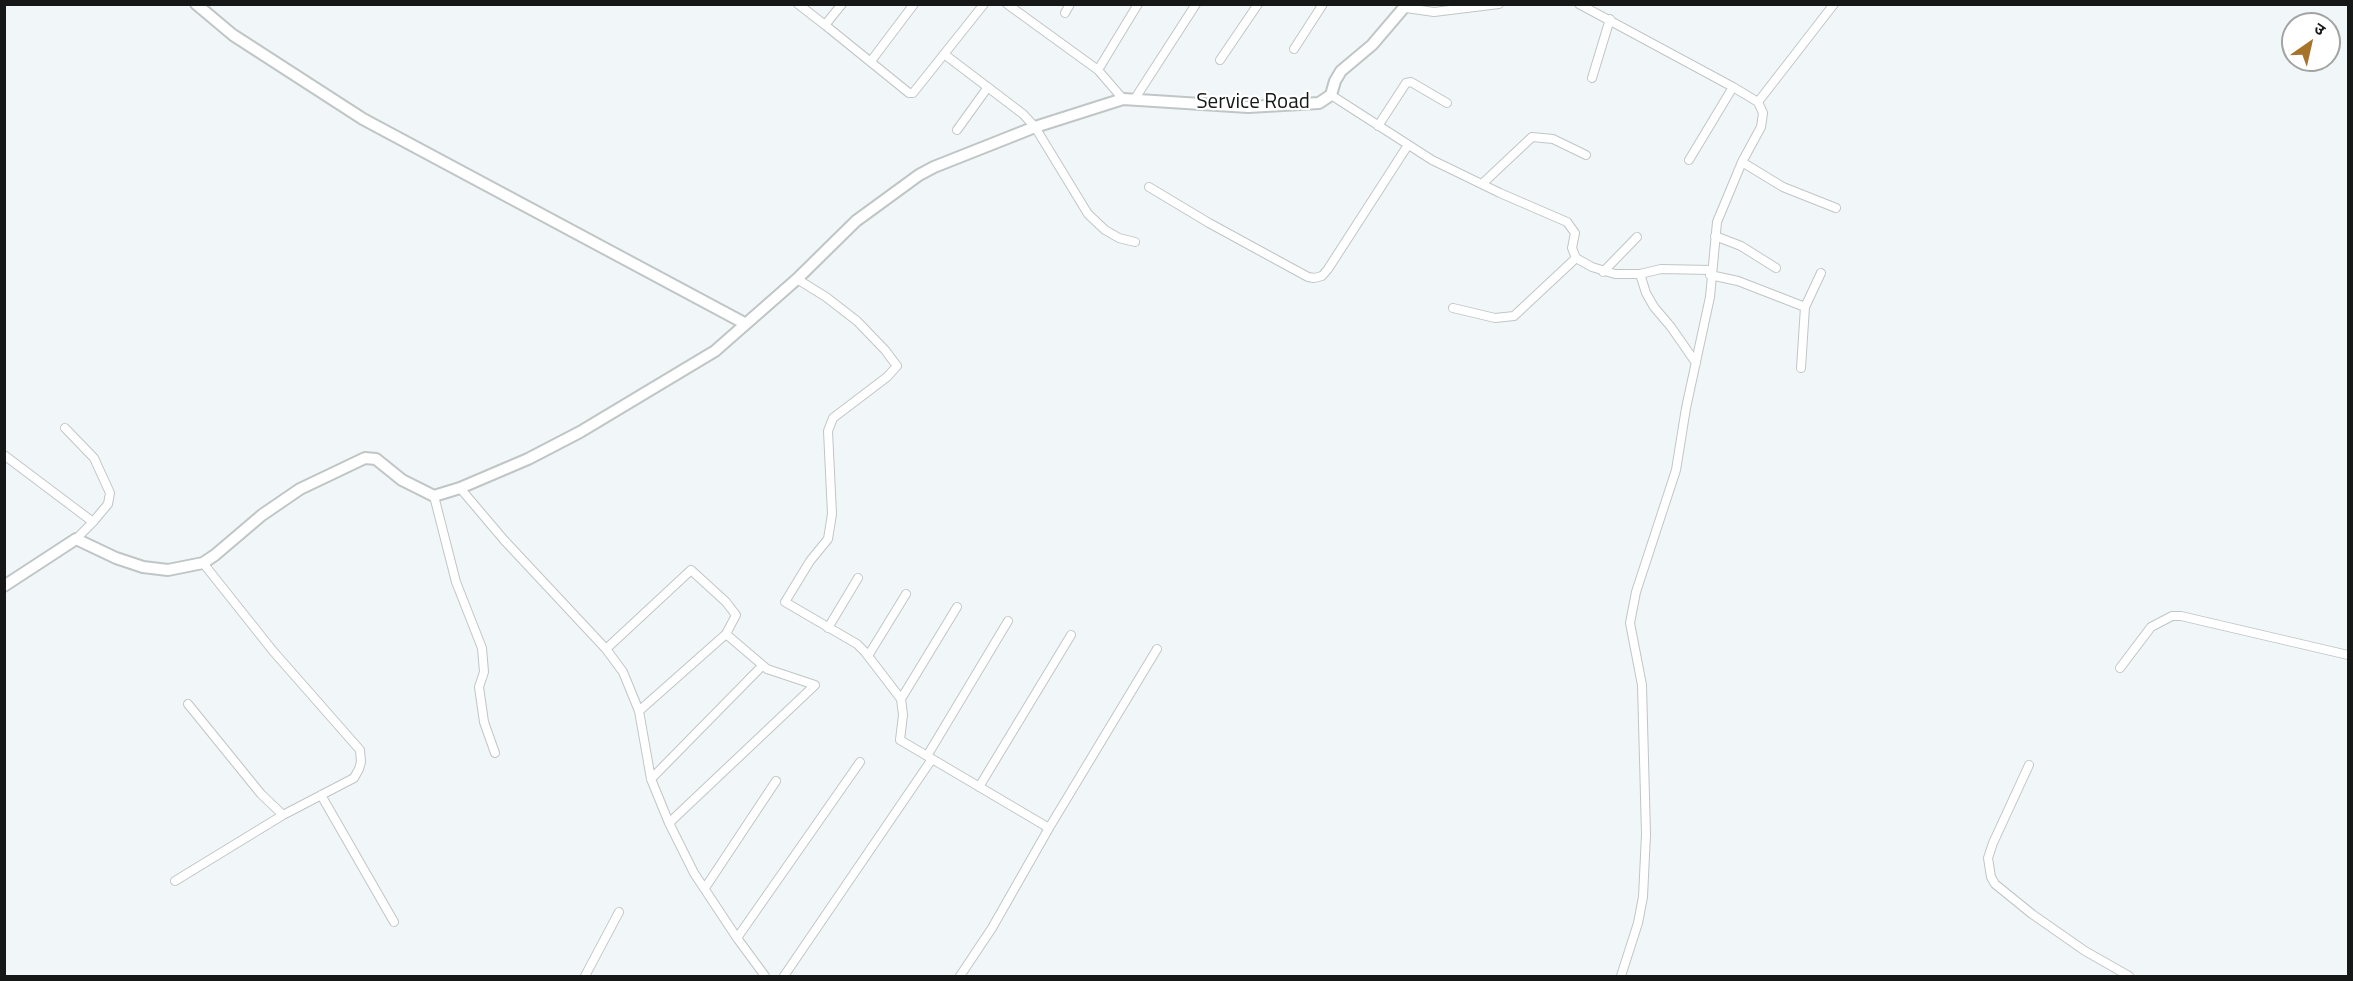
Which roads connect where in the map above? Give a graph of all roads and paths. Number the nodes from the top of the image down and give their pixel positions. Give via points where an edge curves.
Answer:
1 (196, 4) edge
2 (798, 4) edge
3 (842, 4) edge
4 (914, 4) edge
5 (984, 4) edge
6 (1070, 4) edge
7 (1138, 4) edge
8 (1196, 4) edge
9 (1258, 4) edge
10 (1323, 4) edge
11 (1499, 4) edge
12 (1579, 4) edge
13 (1834, 4) edge
14 (1011, 6) edge
15 (1406, 6) edge
16 (1065, 12) dead end
17 (1610, 19) junction
18 (825, 25) junction
19 (1294, 49) dead end
20 (944, 54) junction
21 (1220, 60) dead end
22 (871, 61) junction
23 (1098, 70) junction
24 (1592, 78) dead end
25 (988, 87) junction
26 (1733, 87) junction
27 (1331, 95) junction
28 (1129, 99) junction
29 (1758, 102) junction
30 (1447, 104) dead end
31 (1378, 126) junction
32 (1035, 127) junction
33 (957, 130) dead end
34 (1408, 145) junction
35 (1586, 155) dead end
36 (1689, 160) dead end
37 (1742, 162) junction
38 (1482, 184) junction
39 (1149, 187) dead end
40 (1836, 208) dead end
41 (1715, 236) junction
42 (1637, 237) dead end
43 (1135, 242) dead end
44 (1576, 258) junction
45 (1776, 268) dead end
46 (1603, 272) junction
47 (1711, 273) junction
48 (1821, 273) dead end
49 (1640, 274) junction
50 (796, 279) junction
51 (1805, 306) junction
52 (1453, 308) dead end
53 (746, 324) junction
54 (1696, 363) junction
55 (1801, 368) dead end
56 (65, 428) dead end
57 (4, 455) edge
58 (460, 488) junction
59 (434, 496) junction
60 (93, 522) junction
61 (76, 539) junction
62 (202, 563) junction
63 (858, 578) dead end
64 (4, 586) edge
65 (906, 594) dead end
66 (957, 607) dead end
67 (1008, 621) dead end
68 (828, 628) junction
69 (726, 634) junction
70 (1071, 635) dead end
71 (606, 649) junction
72 (1157, 649) dead end
73 (2349, 655) edge
74 (868, 656) junction
75 (762, 666) junction
76 (2120, 668) dead end
77 (901, 699) junction
78 (188, 704) dead end
79 (639, 711) junction
80 (495, 753) dead end
81 (929, 758) junction
82 (860, 762) dead end
83 (2029, 765) dead end
84 (651, 779) junction
85 (776, 781) dead end
86 (979, 787) junction
87 (321, 795) junction
88 (283, 815) junction
89 (669, 823) junction
90 (1049, 828) junction
91 (175, 881) dead end
92 (705, 888) junction
93 (619, 912) dead end
94 (394, 922) dead end
95 (736, 938) junction
96 (585, 976) edge
97 (765, 976) edge
98 (784, 976) edge
99 (960, 976) edge
100 (1621, 976) edge
101 (2129, 976) edge

1 - 53 street via 233,35 363,119
2 - 18 street
3 - 18 street
4 - 22 street
5 - 20 street
6 - 16 street
7 - 23 street
8 - 28 street
9 - 21 street
10 - 19 street
11 - 15 street via 1434,12
12 - 17 street
13 - 29 street
14 - 23 street
15 - 27 street, Service Road via 1372,45 1341,71
17 - 24 street
17 - 26 street
18 - 22 street
20 - 22 street via 913,93
20 - 25 street
23 - 28 street
25 - 32 street
25 - 33 street
26 - 29 street
26 - 36 street
27 - 28 street, Service Road via 1311,105 1248,107
27 - 31 street
28 - 32 street
29 - 37 street via 1763,112 1761,127
30 - 31 street via 1411,82 1406,83
31 - 34 street
32 - 43 street via 1088,214 1105,230
32 - 50 street via 918,175 856,221
34 - 38 street
34 - 39 street via 1328,269 1314,278
35 - 38 street via 1553,139 1533,137
37 - 40 street via 1783,187
37 - 41 street
38 - 44 street via 1567,222 1575,233 1572,248
41 - 45 street via 1741,246
41 - 47 street
42 - 46 street
44 - 46 street
44 - 52 street via 1514,316 1495,318
46 - 49 street
47 - 49 street via 1661,269
47 - 51 street
47 - 54 street
48 - 51 street
49 - 54 street via 1654,307
50 - 53 street
50 - 68 street via 857,321 897,366 833,418 828,431 832,514 828,539 785,602
51 - 55 street
53 - 58 street via 681,373 538,453
54 - 100 street via 1676,470 1636,592 1630,623 1642,685 1646,834 1643,897
56 - 60 street via 94,458 110,493 108,504
57 - 60 street
58 - 59 street
58 - 71 street
59 - 62 street via 402,480 376,459 365,458 300,489
59 - 80 street via 456,582 482,648 484,672 479,687 484,722
60 - 61 street
61 - 62 street via 143,567 168,570
61 - 64 street
62 - 87 street via 360,750 361,762 354,778
63 - 68 street
65 - 74 street
66 - 77 street
67 - 81 street
68 - 74 street via 857,644
69 - 71 street via 736,615 692,570
69 - 75 street
69 - 79 street
70 - 86 street
71 - 79 street via 623,672
72 - 90 street
73 - 76 street via 2172,616 2151,627
74 - 77 street
75 - 84 street
75 - 89 street via 815,685
77 - 81 street via 900,740
78 - 88 street via 261,795
79 - 84 street
81 - 86 street
81 - 98 street
82 - 95 street
83 - 101 street via 1993,843 1988,858 1991,877 2031,915
84 - 89 street
85 - 92 street
86 - 90 street
87 - 88 street
87 - 94 street
88 - 91 street
89 - 92 street
90 - 99 street
92 - 95 street
93 - 96 street
95 - 97 street

